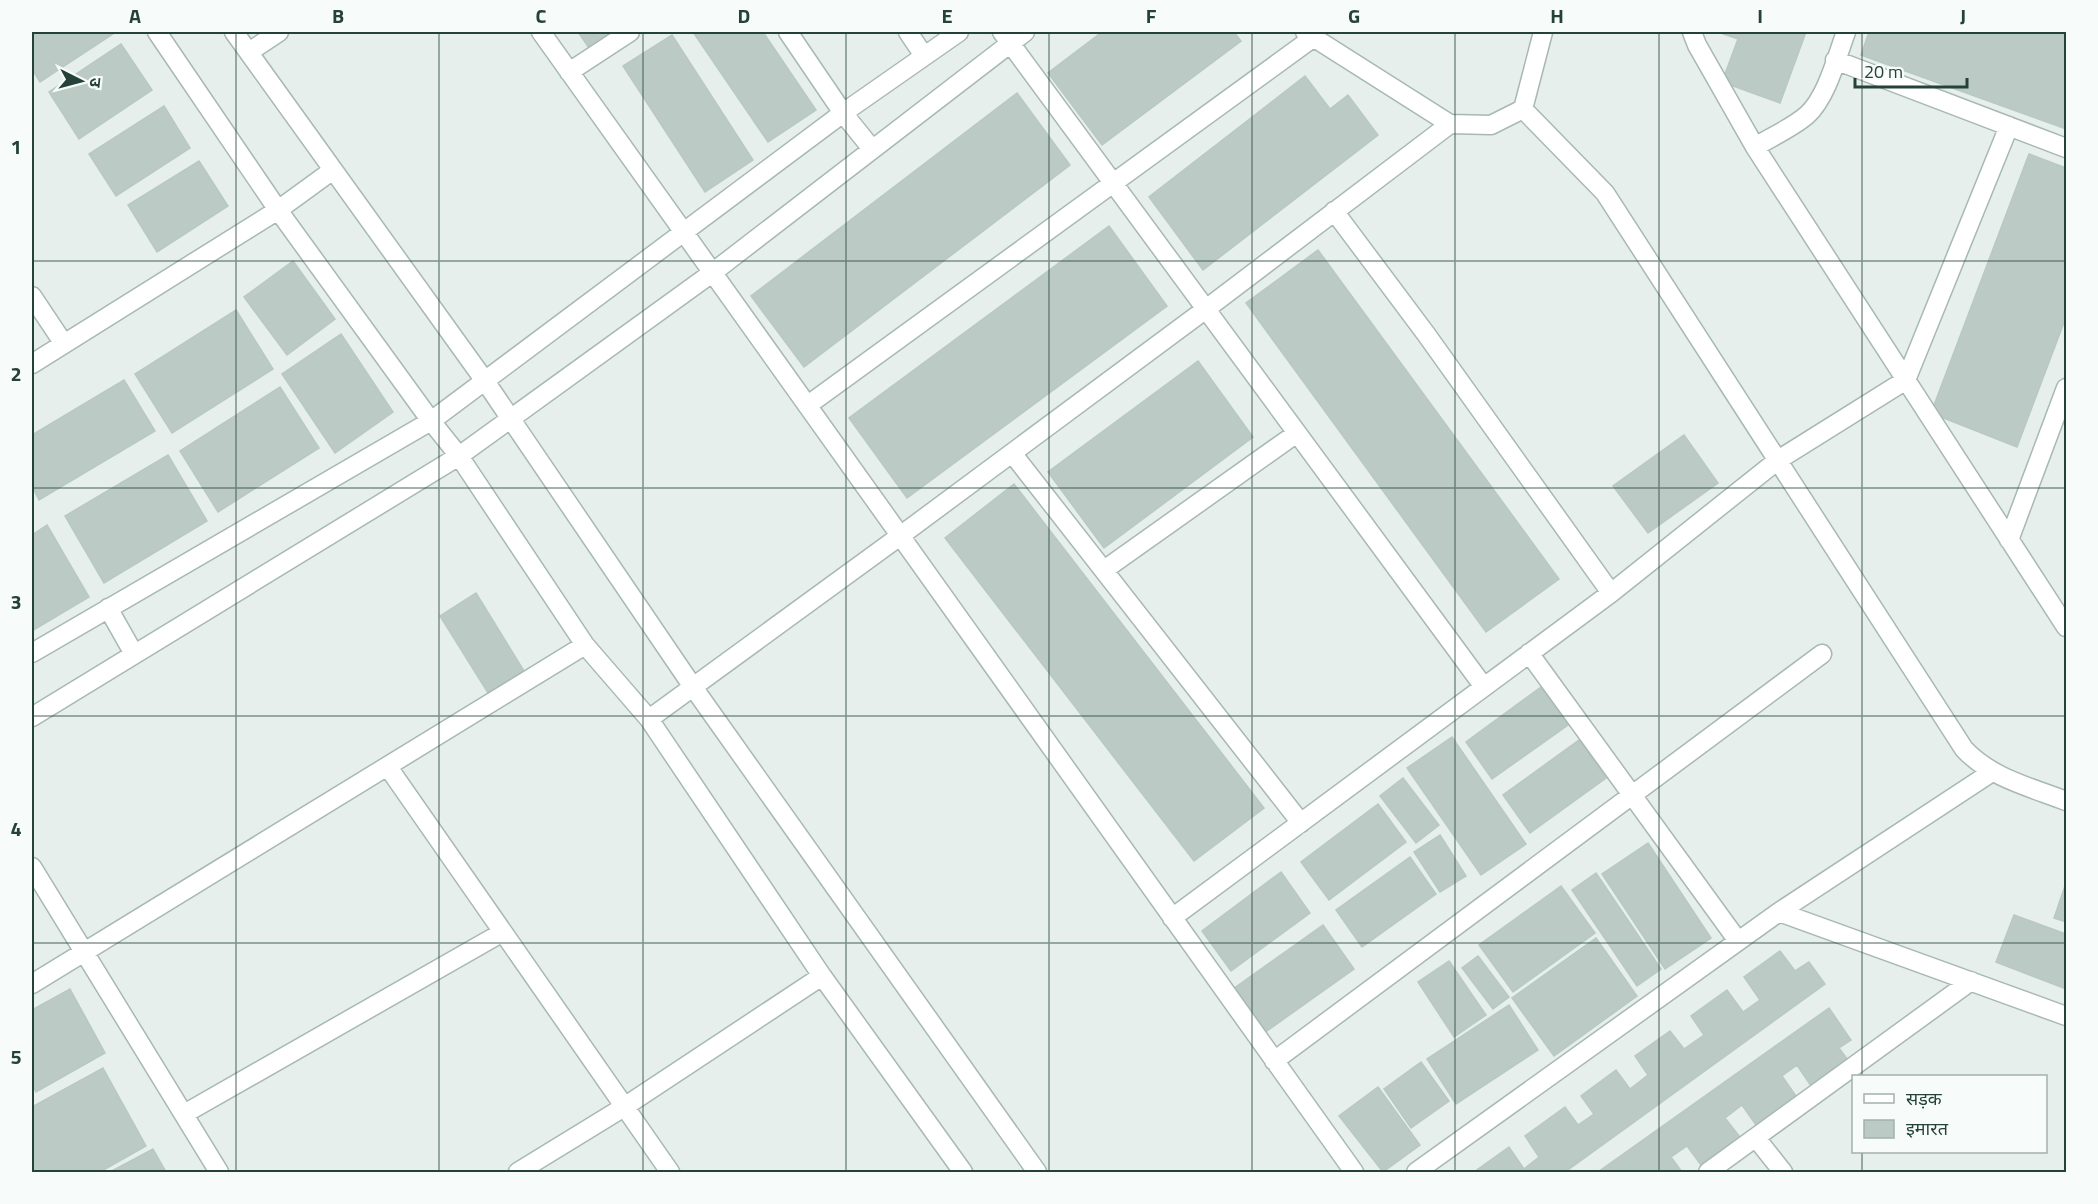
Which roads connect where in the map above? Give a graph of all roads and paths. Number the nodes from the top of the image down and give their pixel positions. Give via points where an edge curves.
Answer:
1 (157, 32) edge
2 (234, 32) edge
3 (279, 32) edge
4 (541, 32) edge
5 (630, 32) edge
6 (788, 32) edge
7 (908, 32) edge
8 (959, 32) edge
9 (1025, 32) edge
10 (1543, 32) edge
11 (1692, 32) edge
12 (1846, 32) edge
13 (1309, 34) edge
14 (1006, 37) edge
15 (249, 52) junction
16 (924, 56) junction
17 (1835, 60) junction
18 (570, 72) junction
19 (1523, 109) junction
20 (843, 113) junction
21 (1449, 124) junction
22 (2009, 126) junction
23 (1755, 147) junction
24 (2067, 148) edge
25 (872, 149) junction
26 (333, 170) junction
27 (1113, 183) junction
28 (278, 210) junction
29 (1334, 211) junction
30 (684, 233) junction
31 (712, 273) junction
32 (32, 296) edge
33 (1206, 309) junction
34 (64, 344) junction
35 (32, 364) edge
36 (1906, 380) junction
37 (485, 381) junction
38 (2067, 388) edge
39 (808, 405) junction
40 (511, 418) junction
41 (431, 421) junction
42 (1297, 433) junction
43 (1012, 453) junction
44 (459, 456) junction
45 (1778, 460) junction
46 (900, 536) junction
47 (2009, 540) junction
48 (1104, 570) junction
49 (1611, 593) junction
50 (108, 608) junction
51 (2067, 627) edge
52 (585, 645) junction
53 (32, 653) edge
54 (134, 654) junction
55 (1529, 654) junction
56 (1821, 654) dead end
57 (693, 687) junction
58 (1484, 687) junction
59 (32, 717) edge
60 (649, 719) junction
61 (388, 767) junction
62 (1992, 772) junction
63 (1632, 795) junction
64 (2067, 801) edge
65 (1301, 823) junction
66 (32, 867) edge
67 (1779, 912) junction
68 (1172, 918) junction
69 (503, 932) junction
70 (1738, 941) junction
71 (84, 952) junction
72 (822, 976) junction
73 (1971, 981) junction
74 (32, 984) edge
75 (2067, 1016) edge
76 (1274, 1061) junction
77 (624, 1107) junction
78 (184, 1114) junction
79 (1756, 1138) junction
80 (219, 1173) edge
81 (518, 1173) edge
82 (670, 1173) edge
83 (963, 1173) edge
84 (1036, 1173) edge
85 (1354, 1173) edge
86 (1416, 1173) edge
87 (1708, 1173) edge
88 (1783, 1173) edge

1 - 28 street
2 - 15 street
3 - 15 street
4 - 18 street
5 - 18 street
6 - 20 street
7 - 16 street
8 - 16 street
9 - 14 street
10 - 19 street
11 - 23 street
12 - 17 street
13 - 21 street
13 - 27 street
14 - 25 street
14 - 27 street
15 - 26 street
16 - 20 street
17 - 22 street
17 - 23 street via 1822,93 1806,115
18 - 30 street
19 - 21 street via 1491,125
19 - 45 street via 1605,192
20 - 25 street
20 - 30 street
21 - 29 street
22 - 24 street
22 - 36 street
23 - 36 street
25 - 31 street
26 - 28 street
26 - 37 street
27 - 33 street
27 - 39 street
28 - 34 street
28 - 41 street
29 - 33 street
29 - 49 street
30 - 31 street
30 - 37 street
31 - 39 street
31 - 40 street
32 - 34 street
33 - 42 street
33 - 43 street
34 - 35 street
36 - 45 street
36 - 47 street
37 - 40 street
37 - 41 street
38 - 47 street
39 - 46 street
40 - 44 street
40 - 57 street
41 - 44 street
41 - 50 street
42 - 48 street
42 - 58 street
43 - 46 street
43 - 48 street
44 - 52 street
44 - 54 street
45 - 49 street
45 - 62 street via 1964,749
46 - 57 street
46 - 68 street
47 - 51 street
48 - 65 street
49 - 55 street
50 - 53 street
50 - 54 street
52 - 60 street
52 - 61 street
54 - 59 street
55 - 58 street
55 - 63 street
56 - 63 street
57 - 60 street
57 - 84 street
58 - 65 street
60 - 72 street
61 - 69 street
61 - 71 street
62 - 64 street
62 - 67 street
63 - 70 street
63 - 76 street
65 - 68 street
66 - 71 street
67 - 70 street
67 - 73 street
68 - 76 street
69 - 77 street
69 - 78 street
70 - 86 street
71 - 74 street
71 - 78 street
72 - 77 street
72 - 83 street
73 - 75 street
73 - 79 street
76 - 85 street
77 - 81 street
77 - 82 street
78 - 80 street
79 - 87 street
79 - 88 street

